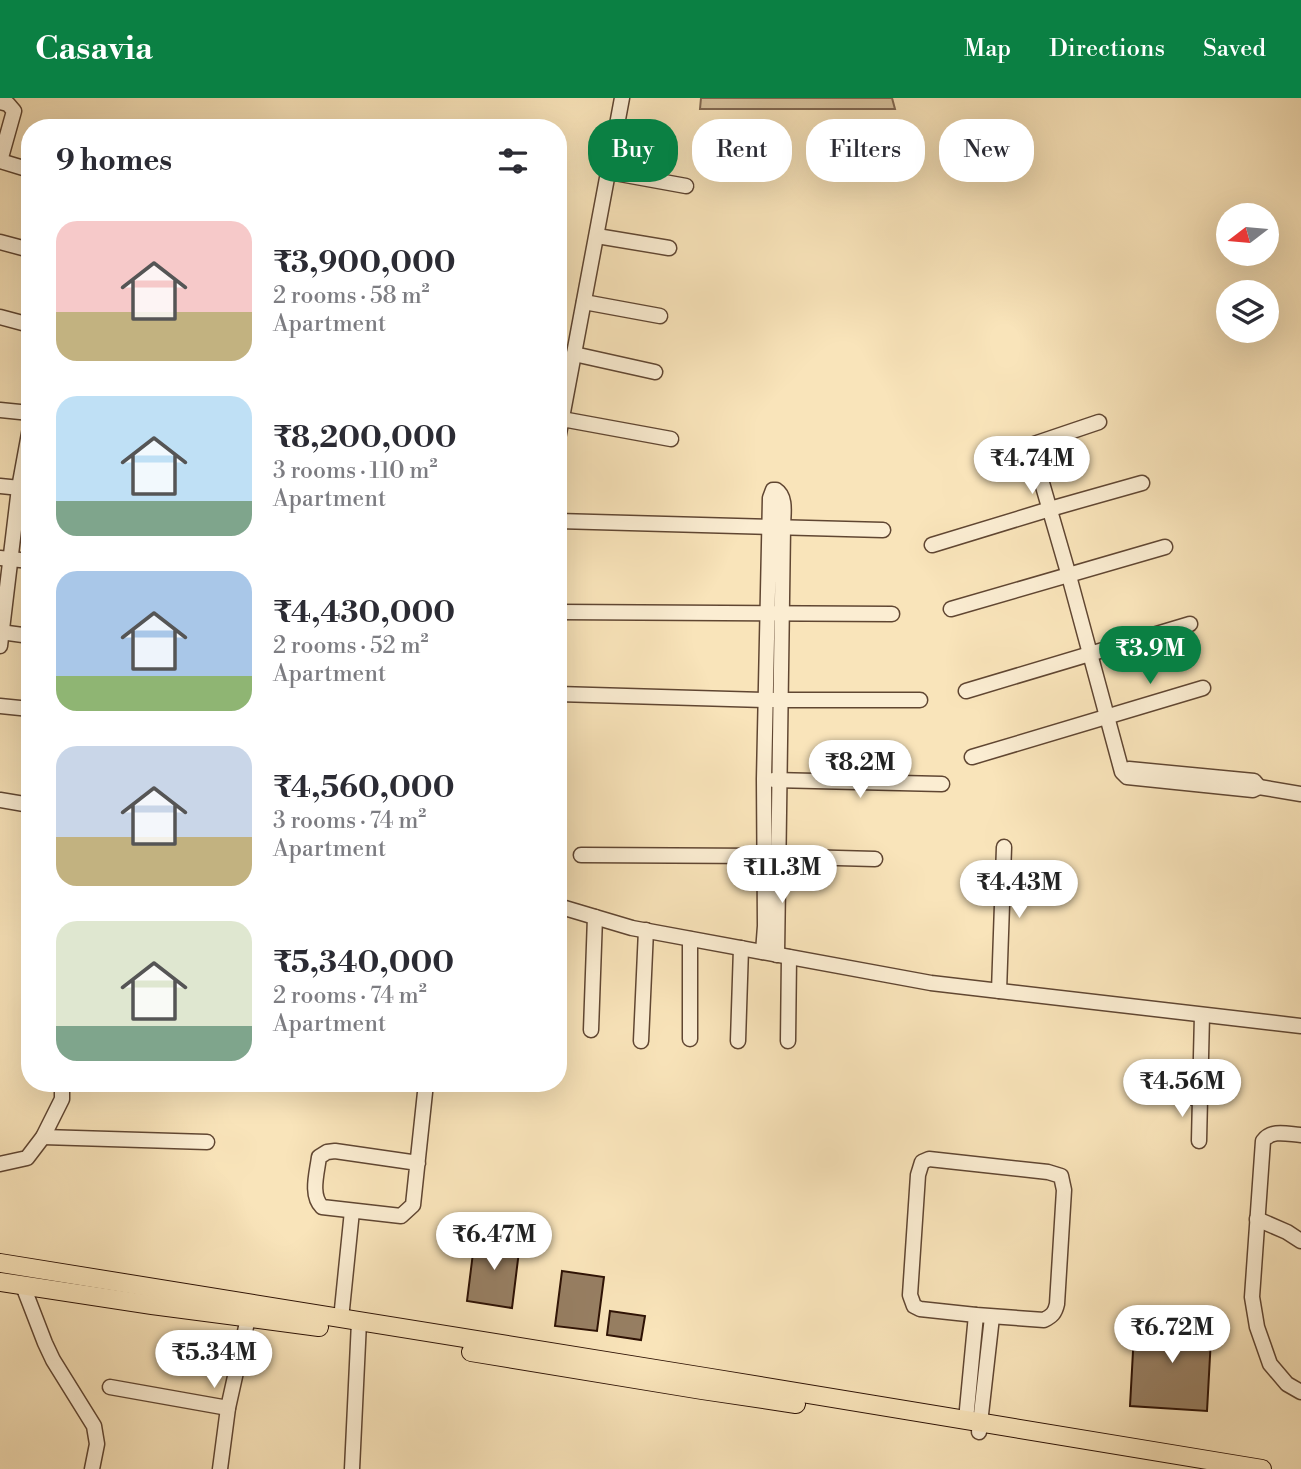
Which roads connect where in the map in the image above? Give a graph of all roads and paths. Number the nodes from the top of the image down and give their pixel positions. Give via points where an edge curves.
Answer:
1 (622, 98) edge
2 (0, 102) edge
3 (618, 119) edge
4 (21, 168) edge
5 (606, 182) edge
6 (664, 182) edge
7 (687, 186) dead end
8 (597, 236) junction
9 (0, 243) edge
10 (21, 248) edge
11 (669, 248) dead end
12 (584, 302) junction
13 (660, 316) dead end
14 (0, 317) edge
15 (21, 323) edge
16 (574, 354) junction
17 (655, 372) dead end
18 (567, 392) edge
19 (0, 410) edge
20 (21, 412) edge
21 (567, 420) edge
22 (1099, 422) dead end
23 (671, 439) dead end
24 (1142, 483) dead end
25 (0, 486) edge
26 (21, 488) edge
27 (21, 499) edge
28 (1050, 509) junction
29 (567, 521) edge
30 (776, 526) junction
31 (883, 530) dead end
32 (932, 545) dead end
33 (1165, 547) dead end
34 (5, 558) edge
35 (1069, 576) junction
36 (951, 609) dead end
37 (567, 612) edge
38 (775, 614) junction
39 (892, 614) dead end
40 (1190, 624) dead end
41 (21, 636) edge
42 (1, 637) edge
43 (1090, 653) junction
44 (1203, 688) dead end
45 (966, 691) dead end
46 (567, 694) edge
47 (773, 700) junction
48 (920, 700) dead end
49 (0, 706) edge
50 (21, 708) edge
51 (1108, 717) junction
52 (972, 757) dead end
53 (772, 780) junction
54 (942, 784) dead end
55 (1301, 794) edge
56 (0, 800) edge
57 (21, 804) edge
58 (1004, 847) dead end
59 (581, 855) dead end
60 (771, 856) junction
61 (875, 859) dead end
62 (567, 909) edge
63 (595, 917) junction
64 (646, 930) junction
65 (690, 939) junction
66 (741, 948) junction
67 (776, 955) junction
68 (999, 991) junction
69 (1202, 1015) junction
70 (1301, 1026) edge
71 (591, 1030) dead end
72 (690, 1039) dead end
73 (641, 1041) dead end
74 (738, 1041) dead end
75 (788, 1041) dead end
76 (62, 1092) edge
77 (425, 1092) edge
78 (1159, 1096) dead end
79 (1200, 1098) junction
80 (1301, 1135) edge
81 (43, 1137) junction
82 (1199, 1141) dead end
83 (207, 1142) dead end
84 (418, 1163) junction
85 (0, 1164) edge
86 (352, 1210) junction
87 (1257, 1219) junction
88 (1301, 1241) edge
89 (0, 1263) edge
90 (0, 1282) edge
91 (23, 1286) junction
92 (976, 1315) junction
93 (992, 1317) junction
94 (248, 1318) junction
95 (341, 1319) junction
96 (359, 1327) junction
97 (971, 1364) junction
98 (987, 1366) junction
99 (110, 1387) dead end
100 (1301, 1392) edge
101 (228, 1408) junction
102 (975, 1425) junction
103 (92, 1469) edge
104 (220, 1469) edge
105 (352, 1469) edge
106 (1200, 1469) edge
107 (1262, 1469) edge

1 - 3 street
2 - 4 street via 13,111 0,162
5 - 8 street
6 - 7 street
8 - 11 street
8 - 12 street
9 - 10 street
12 - 13 street
12 - 16 street
14 - 15 street
16 - 17 street
16 - 18 street
19 - 20 street
21 - 23 street
22 - 28 street via 1031,445
24 - 28 street
25 - 26 street
27 - 34 street
28 - 32 street
28 - 35 street
29 - 30 street
30 - 31 street
30 - 38 street
33 - 35 street
34 - 42 street
35 - 36 street
35 - 43 street
37 - 38 street
38 - 39 street
38 - 47 street
40 - 43 street
41 - 42 street
43 - 45 street
43 - 51 street
44 - 51 street
46 - 47 street
47 - 48 street
47 - 53 street
49 - 50 street
51 - 52 street
51 - 55 street via 1122,772 1128,777
53 - 54 street
53 - 60 street
56 - 57 street
58 - 68 street
59 - 60 street
60 - 61 street
60 - 67 street
62 - 63 street
63 - 64 street
63 - 71 street
64 - 65 street
64 - 73 street
65 - 66 street
65 - 72 street
66 - 67 street
66 - 74 street
67 - 68 street
67 - 75 street
68 - 69 street
69 - 70 street
69 - 79 street
76 - 81 street
77 - 84 street
78 - 79 street
79 - 82 street
80 - 87 street via 1273,1133 1263,1141
81 - 83 street
81 - 85 street via 27,1158
84 - 86 street via 413,1205 401,1216
84 - 86 street via 335,1151 319,1157 317,1202 322,1207
86 - 95 street
87 - 88 street
87 - 100 street via 1252,1297 1257,1326 1269,1364
89 - 95 main road
90 - 91 main road
91 - 94 main road
91 - 103 street via 44,1343 94,1426 97,1444
92 - 93 street
92 - 93 street via 920,1309 910,1296 918,1174 922,1162 929,1159 1048,1172 1063,1181 1055,1312 1044,1320
92 - 97 street
93 - 98 street
94 - 96 main road
94 - 101 street
95 - 96 main road
96 - 102 main road via 663,1384
96 - 105 street
97 - 98 street
97 - 102 street
98 - 102 street
99 - 101 street
101 - 104 street
102 - 106 main road
102 - 107 main road

